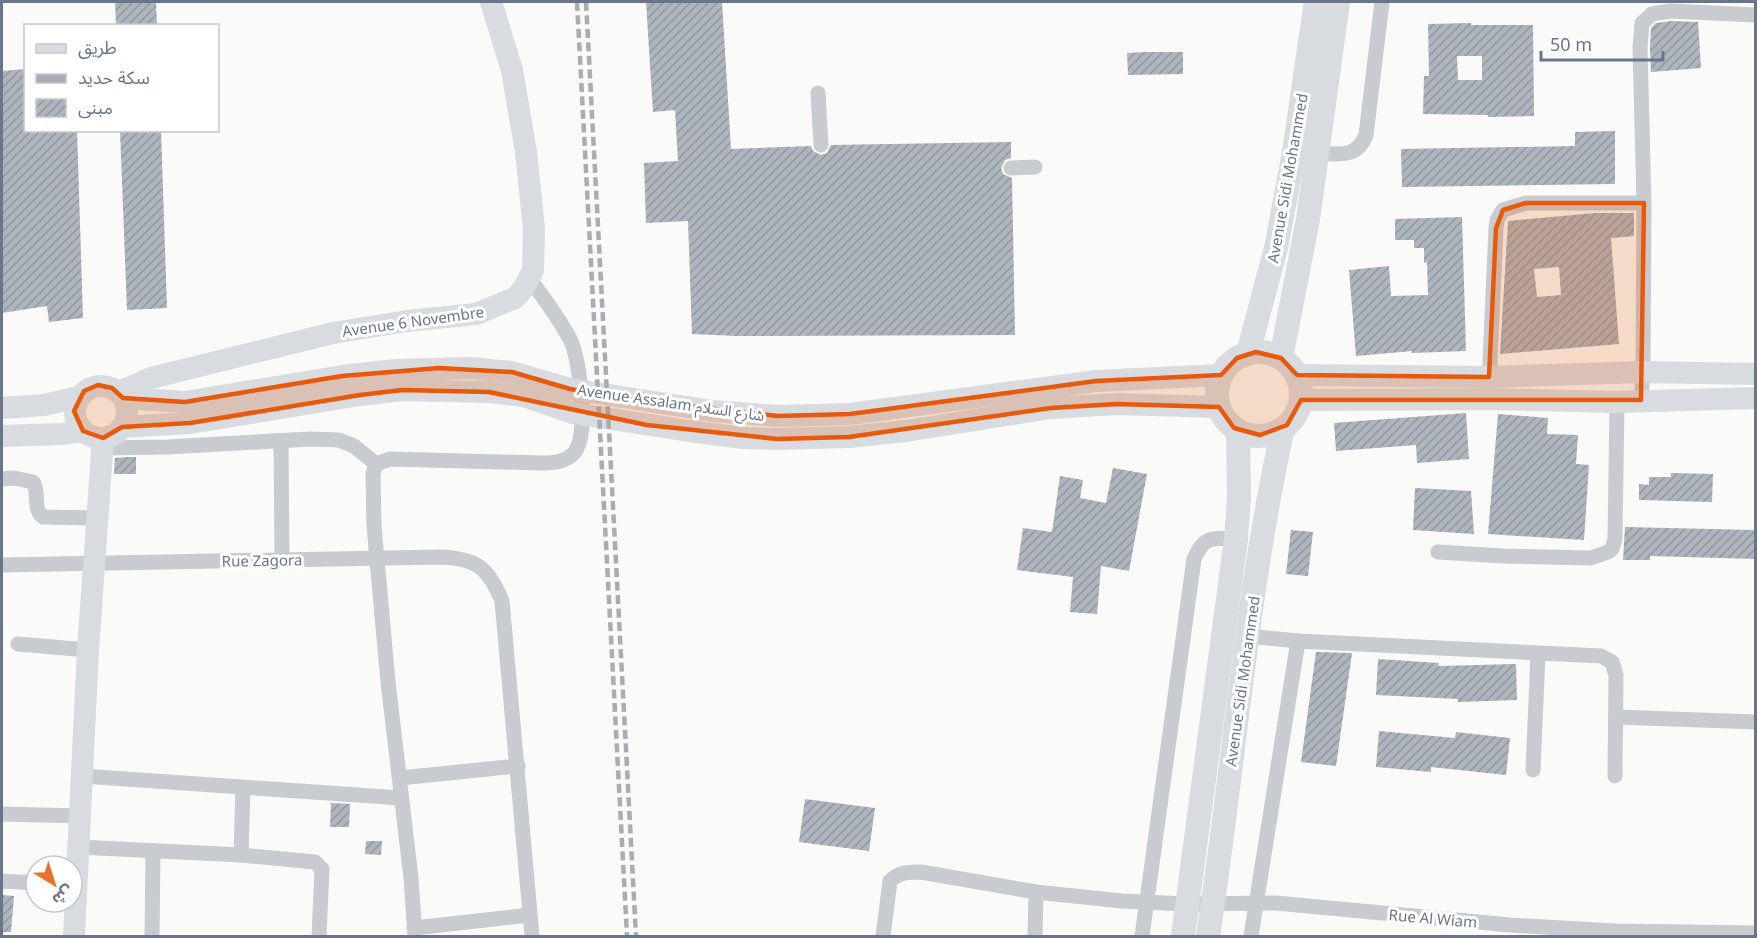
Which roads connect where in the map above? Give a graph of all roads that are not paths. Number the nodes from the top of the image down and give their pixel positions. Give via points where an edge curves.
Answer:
1 (491, 2) edge
2 (1316, 2) edge
3 (1338, 2) edge
4 (1382, 2) edge
5 (1755, 15) edge
6 (818, 93) dead end
7 (821, 145) dead end
8 (1316, 153) junction
9 (1035, 167) dead end
10 (1011, 168) dead end
11 (1644, 203) junction
12 (530, 279) junction
13 (1248, 353) junction
14 (1289, 367) junction
15 (1643, 372) junction
16 (1755, 374) edge
17 (1221, 375) junction
18 (162, 376) junction
19 (1489, 388) junction
20 (121, 395) junction
21 (79, 397) junction
22 (1755, 398) edge
23 (1300, 400) junction
24 (1641, 400) junction
25 (166, 402) junction
26 (1617, 402) junction
27 (1219, 407) junction
28 (2, 408) edge
29 (1283, 428) junction
30 (1238, 430) junction
31 (2, 436) edge
32 (103, 436) junction
33 (281, 441) junction
34 (376, 464) junction
35 (2, 479) edge
36 (98, 518) junction
37 (1236, 539) junction
38 (1438, 552) dead end
39 (282, 559) junction
40 (377, 560) junction
41 (95, 564) junction
42 (2, 565) edge
43 (1247, 636) junction
44 (1298, 641) junction
45 (18, 644) dead end
46 (88, 651) junction
47 (1538, 654) junction
48 (1616, 717) junction
49 (1755, 722) edge
50 (518, 766) junction
51 (1533, 770) dead end
52 (82, 776) junction
53 (1615, 776) dead end
54 (400, 778) junction
55 (243, 788) junction
56 (401, 798) junction
57 (2, 814) edge
58 (80, 816) junction
59 (78, 847) junction
60 (153, 850) junction
61 (77, 854) edge
62 (242, 855) junction
63 (2, 881) edge
64 (24, 882) edge
65 (1036, 892) junction
66 (1147, 902) junction
67 (1213, 903) junction
68 (1255, 903) junction
69 (1187, 904) junction
70 (74, 914) edge
71 (530, 915) junction
72 (415, 932) edge
73 (1755, 933) edge
74 (74, 936) edge
75 (152, 936) edge
76 (319, 936) edge
77 (532, 936) edge
78 (883, 936) edge
79 (1035, 936) edge
80 (1142, 936) edge
81 (1183, 936) edge
82 (1208, 936) edge
83 (1251, 936) edge

1 - 12 street via 512,70 526,152 534,229
2 - 13 main road, Avenue Sidi Mohammed via 1276,248
3 - 8 main road, Avenue Sidi Mohammed
4 - 8 street, Avenue Sidi Mohammed via 1363,144 1358,150 1342,154
5 - 11 street via 1670,11 1652,14 1642,23
6 - 7 street
8 - 14 main road, Avenue Sidi Mohammed
9 - 10 street
11 - 15 street
11 - 19 street via 1526,203 1503,210 1496,228
12 - 18 street, Avenue 6 Novembre via 515,298 476,314 333,333
12 - 34 street via 570,339 577,358 582,431 576,452 549,463 390,459
13 - 14 main road via 1265,352
13 - 17 main road via 1233,361
14 - 19 street
14 - 23 main road via 1300,387
15 - 16 street
15 - 19 street
15 - 24 street
17 - 25 street, Avenue Assalam شارع السلام via 1096,381 814,417 712,411 570,389 512,372 470,368 342,376
17 - 27 main road
18 - 20 street, Avenue 6 Novembre
18 - 25 street via 152,382 150,389
19 - 23 street
19 - 26 street
20 - 21 street via 98,385
20 - 25 street, Avenue Assalam شارع السلام
20 - 32 street via 127,412
21 - 28 street
21 - 32 street via 75,418
22 - 24 street
23 - 29 main road via 1296,413
24 - 26 street
26 - 38 street via 1612,549 1591,558
27 - 30 main road
27 - 32 street, Avenue Assalam شارع السلام via 1117,404 1051,408 906,430 810,439 743,438 573,413 524,396 402,390
29 - 30 main road via 1260,435
29 - 43 main road, Avenue Sidi Mohammed
30 - 37 main road, Avenue Sidi Mohammed
31 - 32 street, Avenue Assalam شارع السلام
32 - 33 street
32 - 36 street
33 - 34 street via 349,442
33 - 39 street
34 - 40 street via 373,474
35 - 36 street via 33,482 38,511 43,517
36 - 41 street
37 - 66 street via 1213,538 1205,542 1194,559
37 - 69 main road, Avenue Sidi Mohammed
39 - 40 street, Rue Zagora
39 - 41 street, Rue Zagora
40 - 50 street, Rue Zagora via 462,558 489,575 502,601
40 - 54 street
41 - 42 street, Rue Zagora
41 - 46 street
43 - 44 street
43 - 67 main road, Avenue Sidi Mohammed
44 - 47 street
44 - 68 street
45 - 46 street
46 - 52 street
47 - 48 street via 1592,654 1611,662 1616,675
47 - 51 street
48 - 49 street
48 - 53 street
50 - 54 street
50 - 71 street
52 - 55 street
52 - 58 street
54 - 56 street
55 - 56 street
55 - 62 street
56 - 72 street
57 - 58 street
58 - 59 street
59 - 60 street
59 - 61 street
60 - 62 street
60 - 75 street
62 - 76 street via 310,861 321,866
63 - 64 street
65 - 66 street, Rue Al Wiam
65 - 78 street, Rue Al Wiam via 905,872 890,881
65 - 79 street
66 - 69 street, Rue Al Wiam
66 - 80 street
67 - 68 street, Rue Al Wiam
67 - 69 street, Rue Al Wiam
67 - 82 main road, Avenue Sidi Mohammed
68 - 73 street, Rue Al Wiam via 1522,926
68 - 83 street
69 - 81 main road, Avenue Sidi Mohammed
70 - 74 street
71 - 72 street
71 - 77 street

